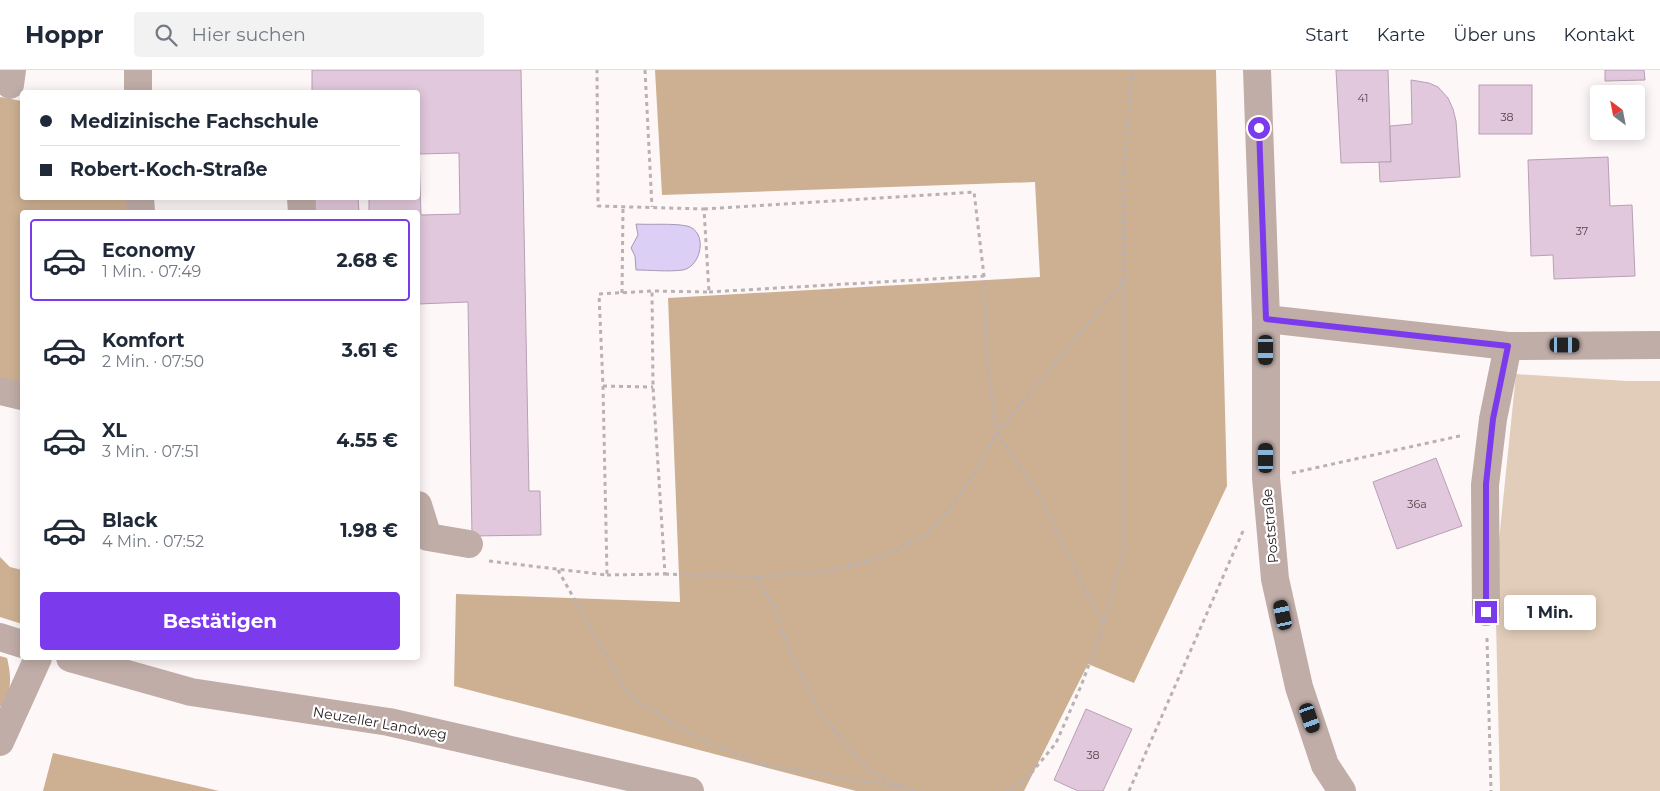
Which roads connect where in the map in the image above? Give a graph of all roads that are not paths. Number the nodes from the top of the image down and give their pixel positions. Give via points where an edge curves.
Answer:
1 (138, 70) edge
2 (1257, 70) edge
3 (138, 90) edge
4 (1266, 319) junction
5 (1660, 344) edge
6 (1508, 346) junction
7 (0, 391) edge
8 (20, 396) edge
9 (420, 511) edge
10 (469, 544) road end
11 (1486, 612) road end
12 (0, 637) edge
13 (20, 643) edge
14 (37, 660) edge
15 (77, 660) edge
16 (0, 742) edge
17 (690, 791) edge
18 (1342, 791) edge

1 - 3 street
2 - 4 street, Poststraße
4 - 6 street
4 - 18 street, Poststraße via 1266,478 1275,579 1299,687 1325,765
5 - 6 street
6 - 11 street via 1492,429 1486,484
7 - 8 street
9 - 10 street via 428,537
12 - 13 street
14 - 16 street
15 - 17 street, Neuzeller Landweg via 191,692 389,722

